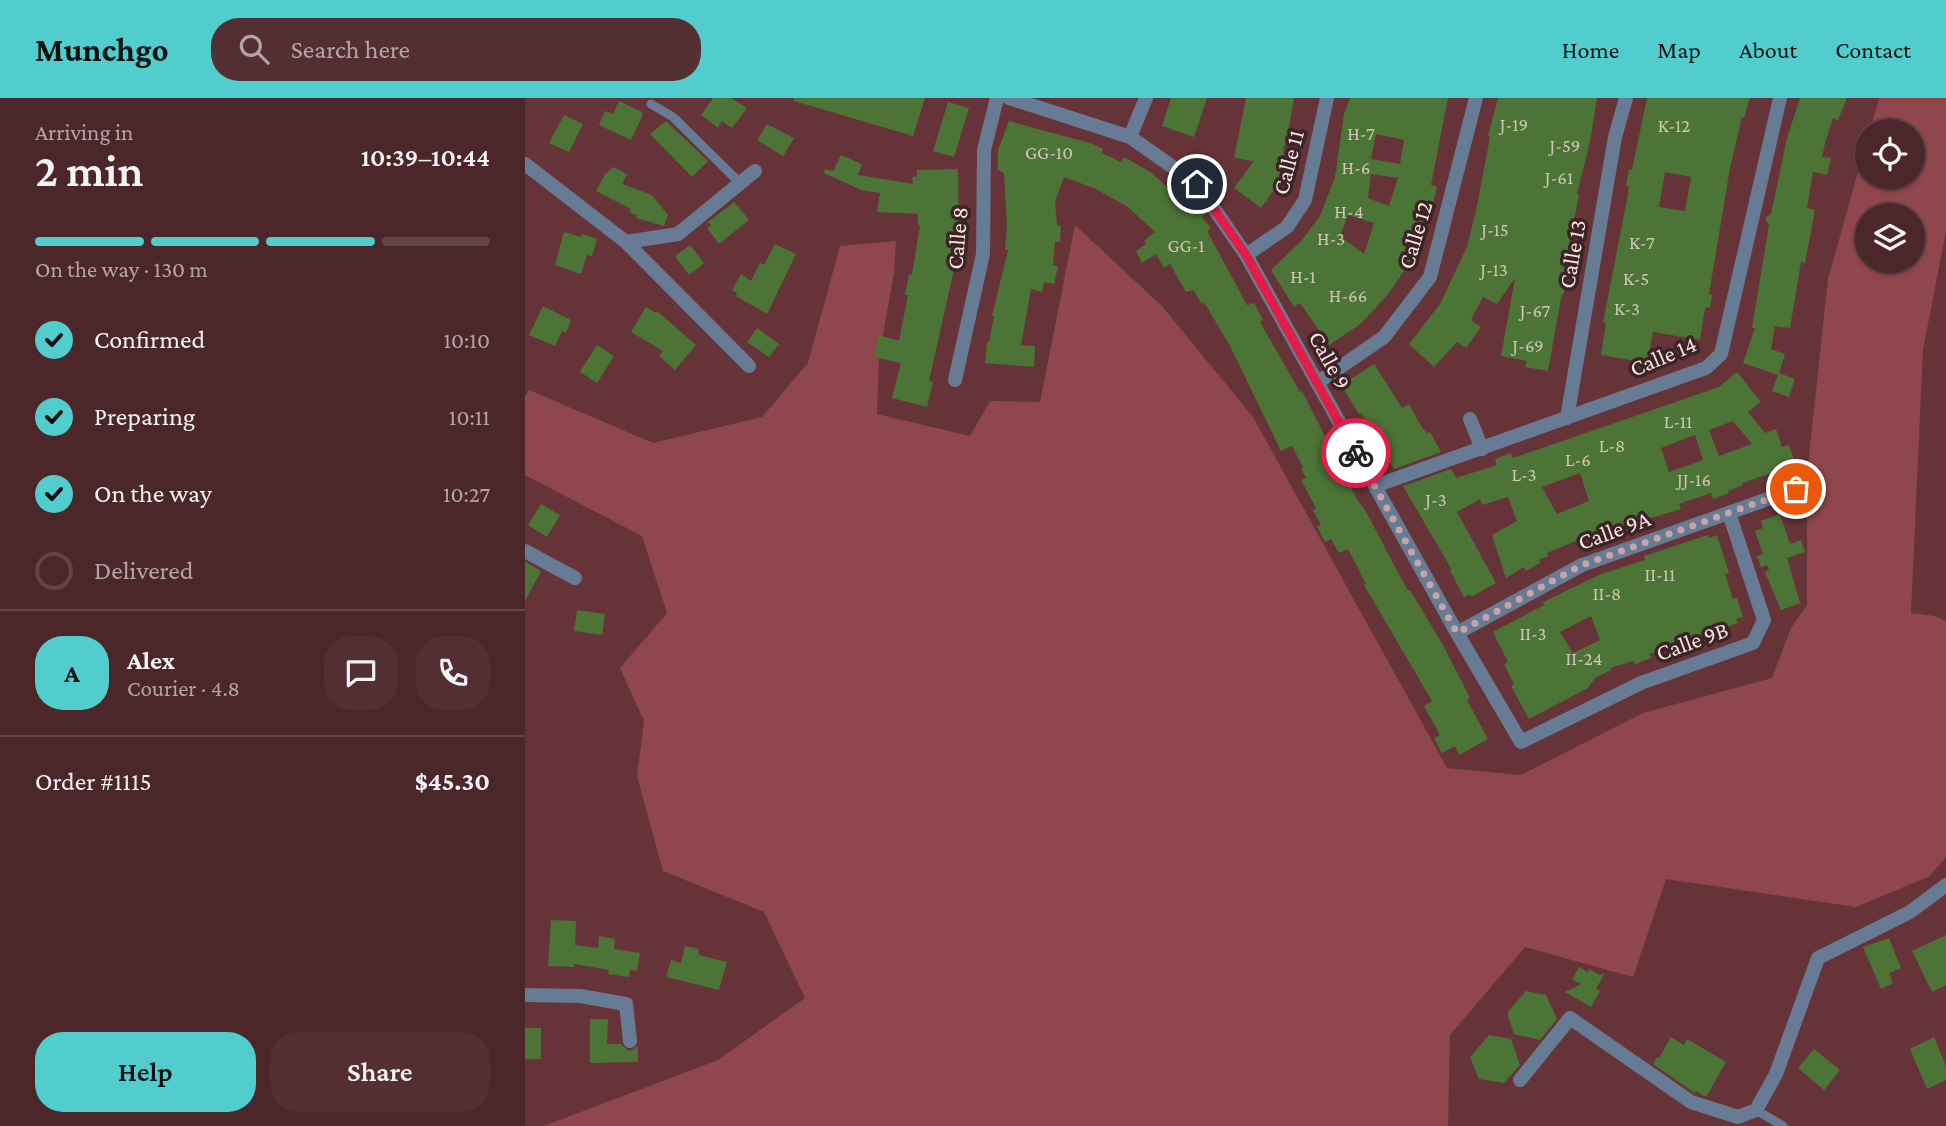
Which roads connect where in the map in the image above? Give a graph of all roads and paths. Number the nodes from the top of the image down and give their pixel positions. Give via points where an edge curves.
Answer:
1 (997, 98) edge
2 (1009, 98) edge
3 (1146, 98) edge
4 (1327, 98) edge
5 (1476, 98) edge
6 (1626, 98) edge
7 (1780, 98) edge
8 (651, 104) dead end
9 (1131, 136) junction
10 (525, 164) edge
11 (755, 171) dead end
12 (740, 183) junction
13 (626, 242) junction
14 (1246, 255) junction
15 (750, 366) dead end
16 (955, 380) dead end
17 (1317, 383) junction
18 (1567, 418) junction
19 (1471, 419) dead end
20 (1482, 449) junction
21 (1375, 486) junction
22 (1796, 489) dead end
23 (1729, 513) junction
24 (525, 551) edge
25 (575, 578) dead end
26 (1457, 633) junction
27 (1521, 742) joint
28 (1946, 885) edge
29 (525, 995) edge
30 (630, 1041) dead end
31 (1520, 1080) dead end
32 (1756, 1110) junction
33 (1783, 1126) edge

1 - 16 street, Calle 8 via 984,150 983,254
2 - 9 street, Calle 9
3 - 9 street
4 - 14 street, Calle 11 via 1305,200 1287,227
5 - 17 street, Calle 12 via 1430,276 1384,337
6 - 18 street, Calle 13 via 1615,137
7 - 18 street, Calle 14 via 1721,354 1706,368
8 - 12 lane via 673,117
9 - 14 street, Calle 9 via 1197,184
10 - 13 street
11 - 12 street
12 - 13 street via 678,234
13 - 15 street
14 - 17 street, Calle 9
17 - 21 street, Calle 9
18 - 20 street, Calle 14
19 - 20 street
20 - 21 street, Calle 14
21 - 26 street, Calle 9
22 - 23 street, Calle 9A
23 - 26 street, Calle 9A via 1582,565
23 - 27 street, Calle 9B via 1764,620 1753,643 1641,683
24 - 25 street
26 - 27 street, Calle 9
28 - 32 street via 1910,912 1818,958 1776,1074
29 - 30 street via 580,996 626,1004
31 - 32 street via 1570,1018 1691,1102 1738,1117
32 - 33 lane

